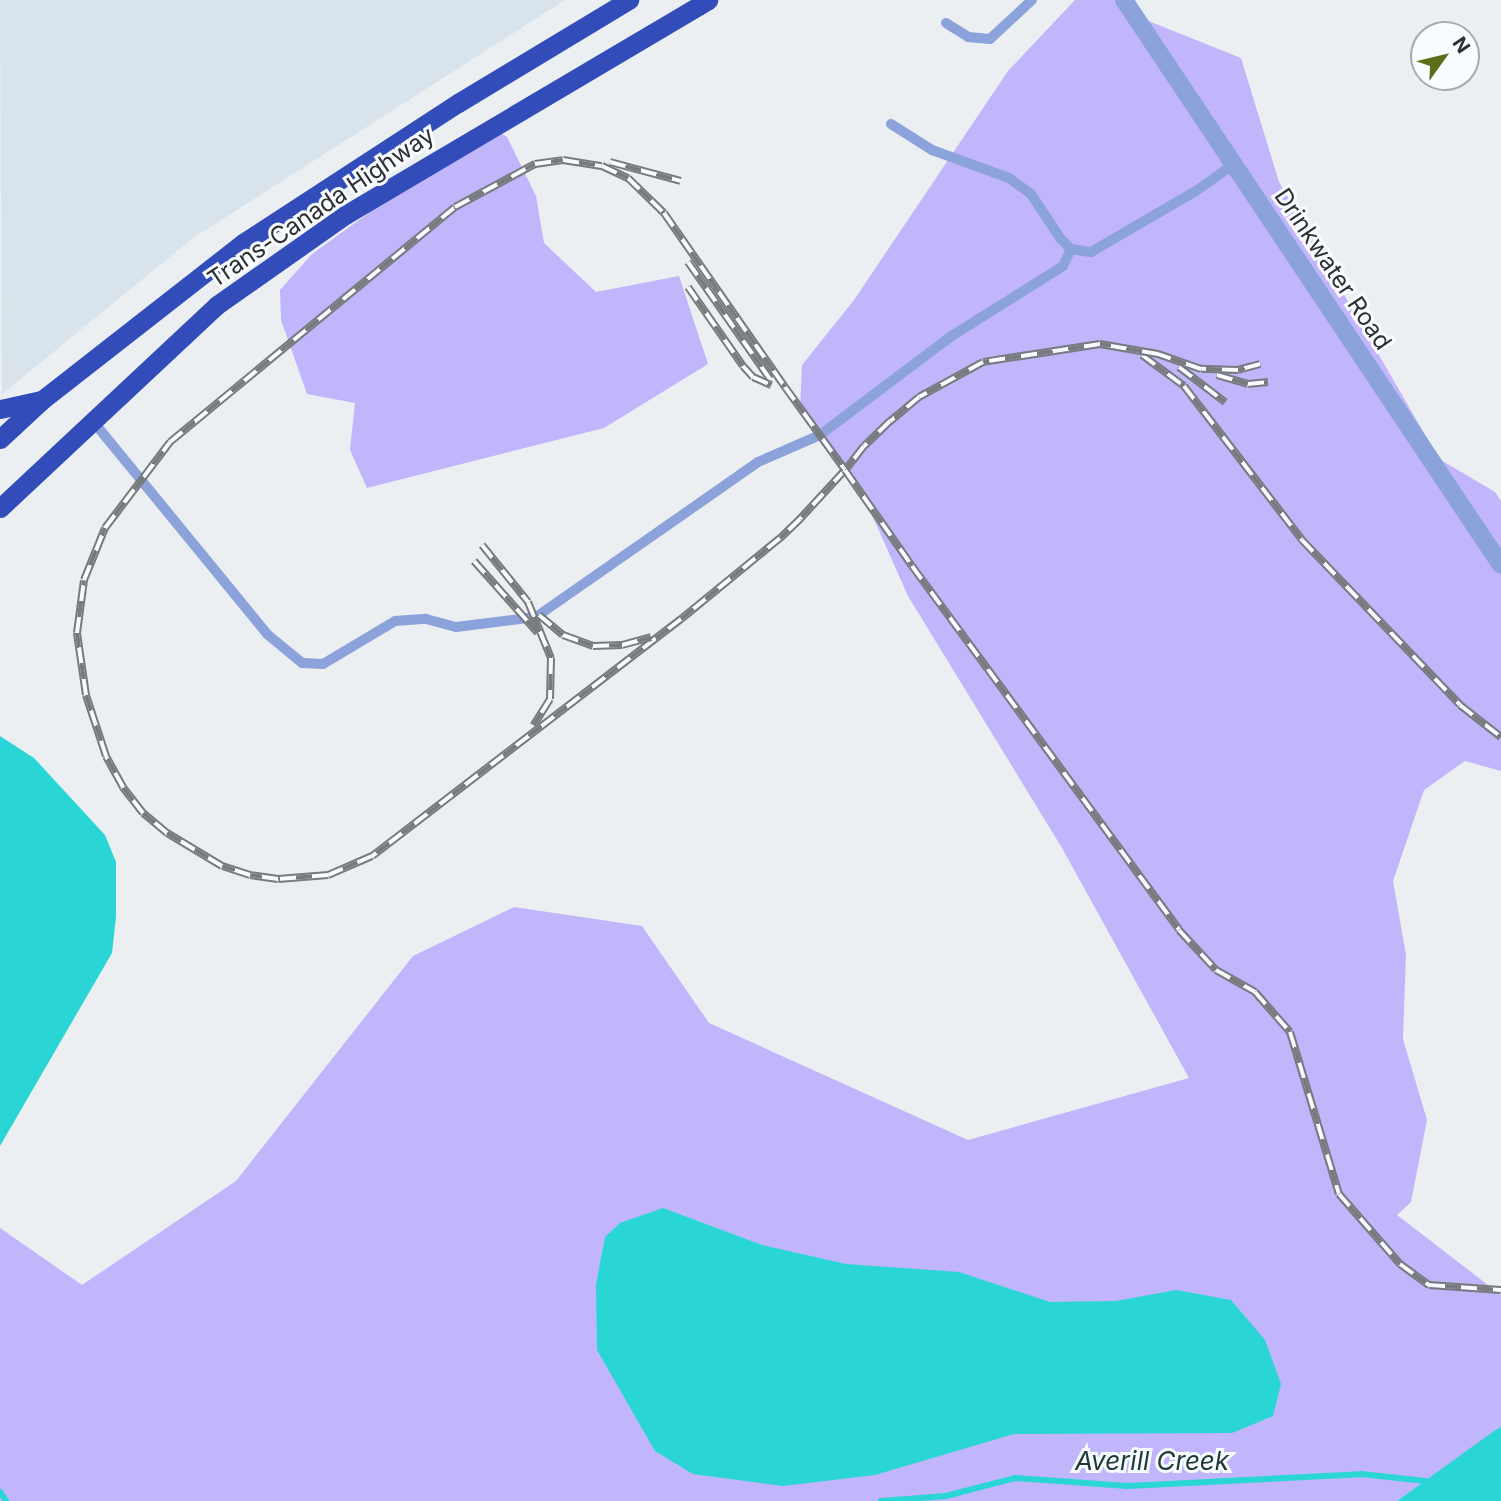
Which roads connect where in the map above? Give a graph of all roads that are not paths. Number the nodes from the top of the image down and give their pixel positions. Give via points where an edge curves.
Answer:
1 (629, 0) edge
2 (708, 0) edge
3 (1032, 0) edge
4 (1124, 0) edge
5 (946, 23) dead end
6 (891, 124) dead end
7 (1234, 164) junction
8 (1071, 249) junction
9 (42, 400) junction
10 (0, 409) edge
11 (92, 420) junction
12 (0, 439) edge
13 (0, 508) edge
14 (1501, 565) edge

1 - 9 highway, Trans-Canada Highway via 458,103 243,243
2 - 11 highway, Trans-Canada Highway via 345,215 217,305
3 - 5 lane via 990,38 968,37
4 - 7 street, Drinkwater Road
6 - 8 lane via 932,150 1009,178 1031,194
7 - 8 lane via 1107,244 1091,252
7 - 14 street, Drinkwater Road
8 - 11 lane via 1063,266 950,337 820,435 758,461 536,617 465,627 426,620 395,621 371,631 323,664 302,663 267,634
9 - 10 highway
9 - 12 highway, Trans-Canada Highway
11 - 13 highway, Trans-Canada Highway

